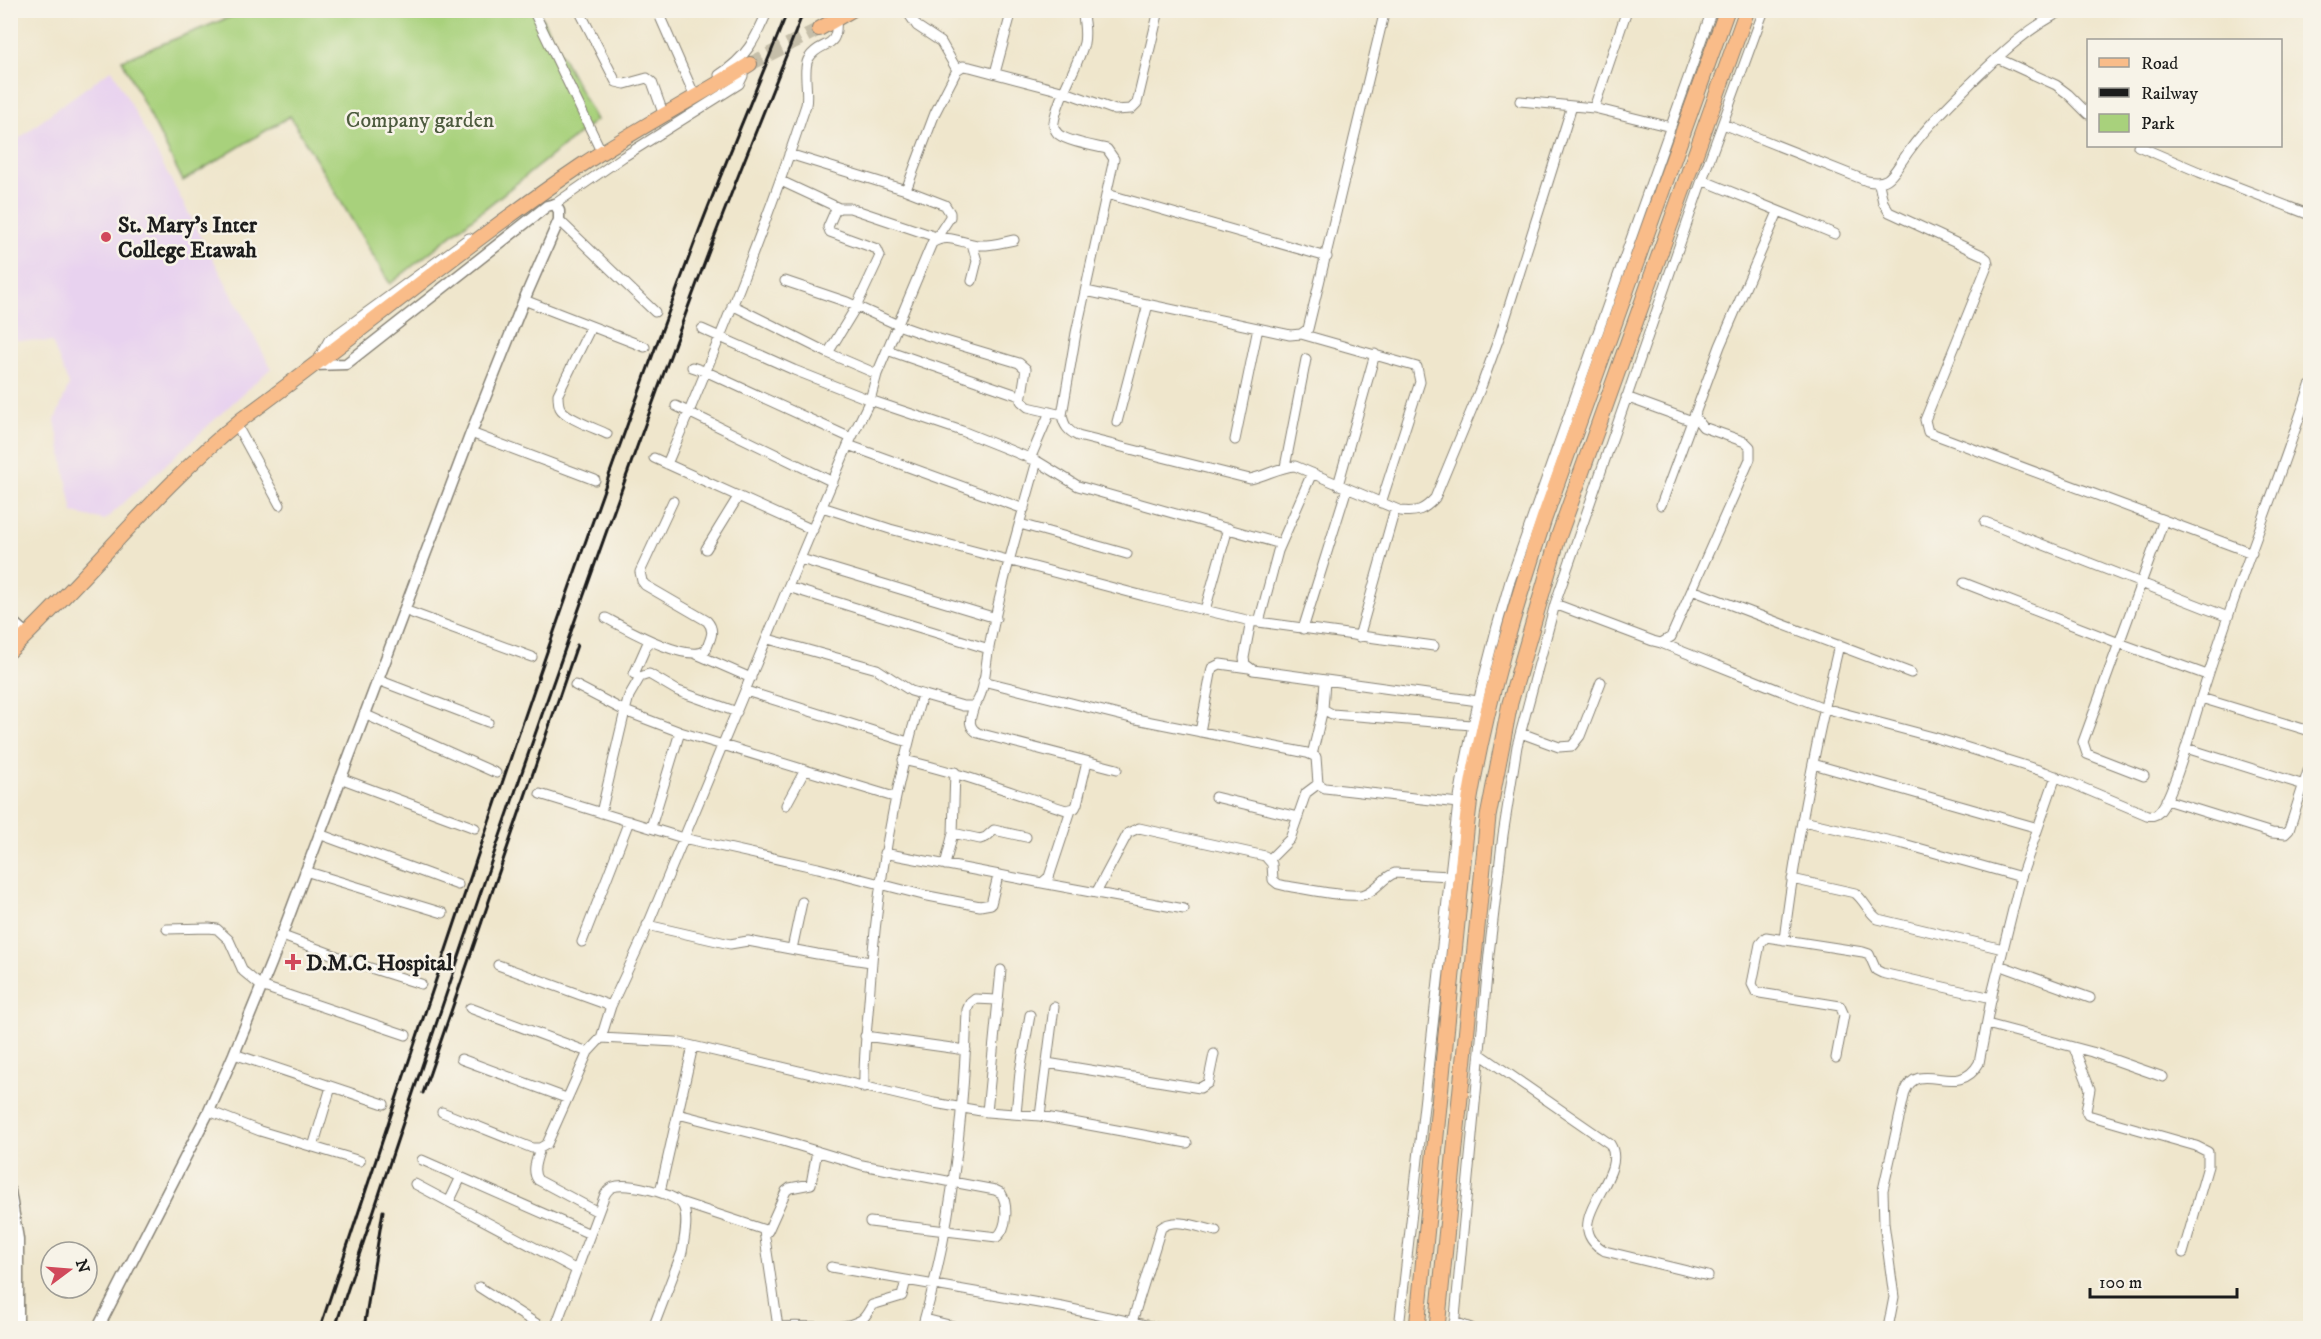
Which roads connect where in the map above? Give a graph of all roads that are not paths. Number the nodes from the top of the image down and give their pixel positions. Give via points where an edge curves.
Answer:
1 (533, 10) edge
2 (579, 10) edge
3 (657, 10) edge
4 (852, 10) edge
5 (906, 10) edge
6 (1012, 10) edge
7 (1082, 10) edge
8 (1159, 10) edge
9 (1385, 10) edge
10 (1627, 10) edge
11 (1747, 10) edge
12 (1764, 10) edge
13 (2064, 10) edge
14 (1723, 11) edge
15 (765, 12) edge
16 (836, 19) junction
17 (819, 29) tunnel mouth
18 (1997, 58) junction
19 (747, 67) joint
20 (957, 70) junction
21 (995, 73) junction
22 (693, 92) junction
23 (1065, 92) junction
24 (1520, 101) dead end
25 (1572, 106) junction
26 (1594, 108) junction
27 (662, 110) junction
28 (2087, 113) edge
29 (1723, 124) junction
30 (1671, 127) junction
31 (599, 147) junction
32 (2140, 147) edge
33 (789, 154) junction
34 (1702, 180) junction
35 (781, 181) junction
36 (1879, 184) junction
37 (906, 189) junction
38 (1107, 194) junction
39 (555, 204) junction
40 (839, 208) junction
41 (1778, 212) junction
42 (2310, 215) edge
43 (559, 220) junction
44 (1835, 234) dead end
45 (938, 238) junction
46 (1014, 240) dead end
47 (972, 244) junction
48 (1327, 257) junction
49 (785, 281) dead end
50 (972, 281) dead end
51 (1086, 291) junction
52 (524, 300) junction
53 (732, 304) junction
54 (1148, 304) junction
55 (856, 307) junction
56 (655, 312) dead end
57 (898, 326) junction
58 (591, 327) junction
59 (702, 328) dead end
60 (1258, 328) junction
61 (1301, 334) junction
62 (722, 336) junction
63 (645, 347) dead end
64 (887, 350) junction
65 (828, 352) junction
66 (1375, 354) junction
67 (1306, 359) dead end
68 (315, 365) junction
69 (692, 367) dead end
70 (707, 372) junction
71 (877, 374) junction
72 (2310, 386) edge
73 (1020, 396) junction
74 (1626, 397) junction
75 (870, 400) junction
76 (676, 406) dead end
77 (1696, 411) junction
78 (689, 412) junction
79 (1050, 412) junction
80 (1062, 414) junction
81 (1692, 421) junction
82 (1117, 422) dead end
83 (236, 424) junction
84 (471, 434) junction
85 (607, 434) dead end
86 (1235, 440) dead end
87 (850, 441) junction
88 (654, 458) dead end
89 (1034, 460) junction
90 (667, 464) junction
91 (1285, 467) junction
92 (1312, 473) junction
93 (594, 480) dead end
94 (833, 482) junction
95 (1342, 486) junction
96 (738, 497) junction
97 (673, 501) dead end
98 (1381, 503) junction
99 (280, 505) dead end
100 (1661, 505) dead end
101 (822, 507) junction
102 (1024, 509) junction
103 (1395, 509) junction
104 (2164, 520) junction
105 (1985, 522) dead end
106 (1020, 524) junction
107 (1228, 528) junction
108 (813, 530) junction
109 (1281, 544) junction
110 (706, 549) dead end
111 (2252, 553) junction
112 (1127, 554) dead end
113 (801, 559) junction
114 (1011, 559) junction
115 (1964, 583) dead end
116 (2141, 583) junction
117 (788, 587) junction
118 (1692, 590) junction
119 (1555, 604) junction
120 (404, 610) junction
121 (1205, 610) junction
122 (606, 618) dead end
123 (996, 618) junction
124 (2228, 618) junction
125 (10, 620) edge
126 (1255, 621) junction
127 (1303, 629) junction
128 (28, 635) junction
129 (1359, 637) junction
130 (768, 639) junction
131 (649, 640) junction
132 (1661, 643) junction
133 (2119, 643) junction
134 (1839, 645) junction
135 (1434, 646) dead end
136 (989, 649) junction
137 (10, 651) edge
138 (696, 654) junction
139 (532, 657) dead end
140 (1249, 668) junction
141 (1911, 673) dead end
142 (634, 674) dead end
143 (2207, 675) junction
144 (751, 678) junction
145 (378, 680) junction
146 (983, 681) junction
147 (1325, 681) junction
148 (1601, 682) dead end
149 (575, 685) dead end
150 (746, 691) junction
151 (922, 695) junction
152 (2201, 698) junction
153 (1478, 701) junction
154 (974, 706) junction
155 (1824, 708) junction
156 (1323, 709) junction
157 (625, 711) junction
158 (737, 712) junction
159 (364, 714) junction
160 (488, 722) dead end
161 (1472, 725) junction
162 (2310, 731) edge
163 (680, 732) junction
164 (1200, 732) junction
165 (1521, 733) junction
166 (908, 742) junction
167 (723, 745) junction
168 (2186, 748) junction
169 (1312, 755) junction
170 (903, 760) junction
171 (1087, 762) junction
172 (1814, 764) junction
173 (2310, 765) edge
174 (1117, 769) dead end
175 (805, 770) junction
176 (955, 772) junction
177 (496, 773) dead end
178 (2056, 776) junction
179 (2144, 776) dead end
180 (340, 778) junction
181 (1318, 784) junction
182 (2304, 784) junction
183 (540, 794) dead end
184 (894, 797) junction
185 (1215, 797) dead end
186 (2166, 800) junction
187 (1458, 803) junction
188 (786, 805) dead end
189 (1071, 810) junction
190 (602, 813) junction
191 (1298, 817) junction
192 (629, 821) junction
193 (1803, 821) junction
194 (651, 827) junction
195 (476, 828) dead end
196 (2038, 828) junction
197 (953, 833) junction
198 (319, 834) junction
199 (1026, 837) dead end
200 (683, 838) junction
201 (884, 853) junction
202 (1270, 859) junction
203 (945, 865) junction
204 (305, 872) junction
205 (998, 876) junction
206 (1450, 876) junction
207 (2021, 877) junction
208 (1792, 879) junction
209 (1042, 883) junction
210 (881, 884) junction
211 (458, 885) dead end
212 (1096, 893) junction
213 (802, 902) dead end
214 (1184, 909) dead end
215 (443, 913) dead end
216 (647, 925) junction
217 (168, 929) dead end
218 (280, 935) junction
219 (1784, 940) junction
220 (582, 942) dead end
221 (792, 949) junction
222 (2003, 949) junction
223 (871, 962) junction
224 (498, 965) dead end
225 (1999, 965) junction
226 (1001, 970) dead end
227 (421, 984) dead end
228 (261, 986) junction
229 (2090, 998) dead end
230 (1992, 999) junction
231 (997, 1000) junction
232 (612, 1006) junction
233 (1054, 1007) dead end
234 (470, 1008) dead end
235 (1030, 1015) dead end
236 (1987, 1024) junction
237 (406, 1035) dead end
238 (865, 1036) junction
239 (601, 1038) junction
240 (693, 1046) junction
241 (2074, 1048) junction
242 (966, 1050) junction
243 (588, 1052) junction
244 (234, 1054) junction
245 (1214, 1054) dead end
246 (1480, 1054) junction
247 (1836, 1058) dead end
248 (461, 1059) dead end
249 (1047, 1063) junction
250 (2163, 1077) dead end
251 (331, 1087) junction
252 (864, 1088) junction
253 (566, 1098) junction
254 (384, 1104) dead end
255 (963, 1107) junction
256 (209, 1111) junction
257 (442, 1112) dead end
258 (987, 1112) junction
259 (678, 1114) junction
260 (1016, 1114) junction
261 (1040, 1116) junction
262 (1187, 1143) dead end
263 (313, 1147) junction
264 (540, 1148) junction
265 (817, 1151) junction
266 (422, 1160) dead end
267 (360, 1161) dead end
268 (461, 1177) junction
269 (952, 1183) junction
270 (415, 1184) dead end
271 (10, 1191) edge
272 (660, 1192) junction
273 (449, 1202) junction
274 (680, 1202) junction
275 (598, 1212) junction
276 (870, 1222) dead end
277 (945, 1230) junction
278 (764, 1231) junction
279 (1216, 1231) dead end
280 (590, 1234) junction
281 (2183, 1253) dead end
282 (831, 1268) dead end
283 (578, 1270) junction
284 (1708, 1276) dead end
285 (906, 1280) junction
286 (935, 1285) junction
287 (479, 1287) dead end
288 (1131, 1322) junction
289 (923, 1324) edge
290 (1454, 1325) edge
291 (776, 1328) edge
292 (18, 1329) edge
293 (98, 1329) edge
294 (543, 1329) edge
295 (555, 1329) edge
296 (653, 1329) edge
297 (962, 1329) edge
298 (1159, 1329) edge
299 (1399, 1329) edge
300 (1418, 1329) edge
301 (1437, 1329) edge
302 (1471, 1329) edge
303 (1888, 1329) edge

1 - 31 street
2 - 27 street via 616,82 626,84 647,78
3 - 22 street
4 - 16 main road
5 - 20 street via 917,26 946,48
6 - 21 street
7 - 23 street via 1084,43
8 - 23 street via 1137,103 1131,109 1115,110
9 - 48 street
10 - 26 street
11 - 301 highway via 1562,527 1510,703 1488,817
12 - 29 street
13 - 18 street via 2017,39
14 - 30 street
14 - 300 highway via 1544,519 1522,586 1484,733 1466,830
15 - 22 street via 755,40 741,59
16 - 17 main road
16 - 33 street via 835,38 809,57 808,96
18 - 28 street via 2056,85
18 - 36 street via 1934,119 1887,181
19 - 39 street via 738,84
19 - 68 main road via 581,166
20 - 21 street via 963,66
20 - 37 street via 935,113
21 - 23 street
22 - 27 street
23 - 38 street via 1054,129 1064,137 1112,153
24 - 25 street
25 - 26 street
25 - 103 street via 1500,335 1435,498 1413,513
26 - 30 street
27 - 31 street
29 - 34 street
29 - 36 street
30 - 153 street via 1510,581
31 - 68 street via 329,340
32 - 42 street
33 - 35 street
33 - 37 street
34 - 41 street
34 - 74 street
35 - 40 street
35 - 53 street
36 - 104 street via 1882,202 1889,212 1982,255 1988,264 1925,420 1928,432
37 - 45 street via 949,210 950,217
38 - 48 street
38 - 51 street
39 - 43 street
39 - 68 street via 547,206 346,364
40 - 45 street via 850,208
40 - 55 street via 828,227 830,232 877,249 880,256
41 - 44 street
41 - 77 street
43 - 52 street
43 - 56 street
45 - 47 street
45 - 57 street via 932,243
46 - 47 street
47 - 50 street via 977,261
48 - 61 street via 1312,318
49 - 55 street
51 - 54 street
51 - 80 street
52 - 58 street
52 - 84 street
53 - 62 street
53 - 65 street
54 - 60 street
54 - 82 street
55 - 57 street
55 - 65 street
57 - 64 street
57 - 73 street via 1023,365
58 - 63 street
58 - 85 street via 558,401 566,414
59 - 62 street
60 - 61 street
60 - 86 street
61 - 66 street
62 - 70 street
62 - 75 street
64 - 71 street
64 - 73 street
65 - 71 street
66 - 95 street
66 - 98 street via 1412,364 1420,374
67 - 91 street
68 - 83 main road
69 - 70 street
70 - 78 street
70 - 87 street
71 - 75 street
72 - 111 street
73 - 79 street via 1028,407
74 - 81 street
74 - 119 street
75 - 87 street
75 - 89 street
76 - 78 street
77 - 81 street
77 - 118 street via 1695,417 1703,427 1745,442 1752,453
78 - 90 street
78 - 94 street
79 - 80 street
79 - 89 street
80 - 91 street via 1064,424 1078,436 1236,476 1263,477
81 - 100 street
83 - 99 street
83 - 128 main road via 148,507
84 - 93 street
84 - 120 street
87 - 94 street
87 - 102 street
88 - 90 street
89 - 102 street
89 - 107 street via 1078,486
90 - 96 street
91 - 92 street via 1295,466
92 - 95 street
92 - 109 street
94 - 101 street
95 - 98 street
95 - 127 street
96 - 108 street
96 - 110 street
97 - 138 street via 640,577 645,585 711,626 706,650
98 - 103 street
101 - 108 street
101 - 114 street via 890,529
102 - 106 street
103 - 129 street
104 - 111 street
104 - 116 street
105 - 116 street
106 - 112 street
106 - 114 street
107 - 109 street
107 - 121 street
108 - 113 street
109 - 126 street
111 - 124 street
113 - 117 street
113 - 123 street
114 - 121 street
114 - 123 street
115 - 133 street
116 - 124 street
116 - 133 street
117 - 130 street
117 - 136 street
118 - 132 street via 1671,637
118 - 134 street
119 - 132 street
119 - 165 street
120 - 139 street
120 - 145 street
121 - 126 street
122 - 131 street
123 - 136 street
124 - 143 street
125 - 128 street
126 - 127 street
126 - 140 street via 1244,658
127 - 129 street
128 - 137 main road
129 - 135 street
130 - 144 street
130 - 151 street via 877,669
131 - 138 street
131 - 142 street
132 - 155 street
133 - 143 street
133 - 179 street via 2084,748 2087,754
134 - 141 street
134 - 155 street
136 - 146 street
138 - 144 street
140 - 147 street
140 - 164 street via 1220,664 1212,669
143 - 152 street
144 - 150 street
145 - 159 street
145 - 160 street
146 - 154 street
146 - 164 street
147 - 153 street
147 - 156 street
148 - 165 street via 1580,736 1572,746 1559,747
149 - 157 street
150 - 158 street
150 - 166 street
151 - 154 street
151 - 166 street
152 - 162 street
152 - 168 street
153 - 161 street
154 - 171 street via 970,724 978,733
155 - 172 street
155 - 178 street
156 - 161 street via 1332,714
156 - 169 street
157 - 158 street via 640,677 649,674 678,691
157 - 163 street
157 - 190 street
158 - 167 street
159 - 177 street
159 - 180 street
161 - 187 street
163 - 167 street
163 - 194 street
164 - 169 street
165 - 246 street via 1503,835
166 - 170 street
167 - 175 street
167 - 200 street
168 - 182 street
168 - 186 street
169 - 181 street via 1317,762
170 - 176 street
170 - 184 street
171 - 174 street
171 - 189 street via 1077,804
172 - 193 street
172 - 196 street
173 - 182 street
175 - 184 street
175 - 188 street
176 - 189 street
176 - 197 street
178 - 186 street via 2147,815 2157,814
178 - 196 street
180 - 195 street
180 - 198 street
181 - 187 street via 1325,788
181 - 191 street via 1306,793
182 - 186 street via 2289,830 2280,835
183 - 190 street
184 - 201 street
185 - 191 street
187 - 206 street
189 - 209 street via 1049,877
190 - 192 street
191 - 202 street via 1290,840
192 - 194 street
192 - 220 street
193 - 207 street
193 - 208 street
194 - 200 street
196 - 207 street
197 - 199 street via 980,839 994,830
197 - 203 street
198 - 204 street
198 - 211 street
200 - 210 street
200 - 216 street
201 - 203 street
201 - 210 street
202 - 206 street via 1273,880 1278,884 1356,896 1369,892 1395,873
202 - 212 street via 1139,828 1128,833
203 - 205 street
204 - 215 street
204 - 218 street
205 - 209 street
205 - 210 street via 993,900 986,906
206 - 299 street
207 - 222 street
208 - 219 street
208 - 222 street via 1855,893 1878,919
209 - 212 street
210 - 223 street
212 - 214 street
213 - 221 street
216 - 221 street via 730,944 748,941
216 - 232 street
217 - 228 street via 218,929 229,940 243,971
218 - 227 street
218 - 228 street
219 - 230 street via 1863,952 1869,954 1876,970 1882,973
219 - 247 street via 1763,939 1752,984 1760,993 1840,1006 1844,1015
221 - 223 street
222 - 225 street
223 - 238 street
224 - 232 street
225 - 229 street
225 - 230 street
226 - 231 street
228 - 237 street
228 - 244 street
230 - 236 street
231 - 242 street via 982,998 970,1003
231 - 258 street
232 - 239 street
233 - 249 street
234 - 243 street
235 - 260 street
236 - 241 street
236 - 303 street via 1979,1063 1970,1076 1954,1080 1915,1078 1905,1092 1883,1190 1894,1297
238 - 242 street
238 - 252 street
239 - 240 street
239 - 243 street
240 - 252 street
240 - 259 street
241 - 250 street
241 - 281 street via 2090,1089 2088,1115 2208,1152 2208,1166
242 - 255 street
243 - 253 street
244 - 251 street
244 - 256 street
245 - 249 street via 1208,1083 1200,1088
246 - 284 street via 1610,1144 1613,1162 1589,1221 1587,1232 1591,1241 1605,1251
246 - 290 street
248 - 253 street
249 - 261 street
251 - 254 street
251 - 263 street
252 - 255 street
253 - 264 street via 547,1144
255 - 258 street
255 - 269 street
256 - 263 street
256 - 293 street
257 - 264 street
258 - 260 street
259 - 265 street
259 - 272 street
260 - 261 street
261 - 262 street
263 - 267 street
264 - 275 street via 534,1176
265 - 269 street via 862,1165
265 - 278 street via 811,1184 789,1188 771,1228
266 - 268 street
268 - 273 street
268 - 280 street
269 - 277 street
269 - 277 street via 1001,1193 1006,1205 1004,1227 997,1237
270 - 273 street
271 - 292 street via 18,1239
272 - 274 street
272 - 275 street via 610,1187
273 - 283 street
274 - 278 street
274 - 296 street via 685,1219 682,1252
275 - 280 street
276 - 277 street
277 - 286 street
278 - 291 street
279 - 288 street via 1174,1222 1161,1227
280 - 283 street
282 - 285 street
283 - 295 street
285 - 286 street
285 - 291 street via 902,1296 872,1305 858,1322
286 - 288 street
286 - 289 street
287 - 294 street
288 - 298 street
289 - 297 street
290 - 302 street

